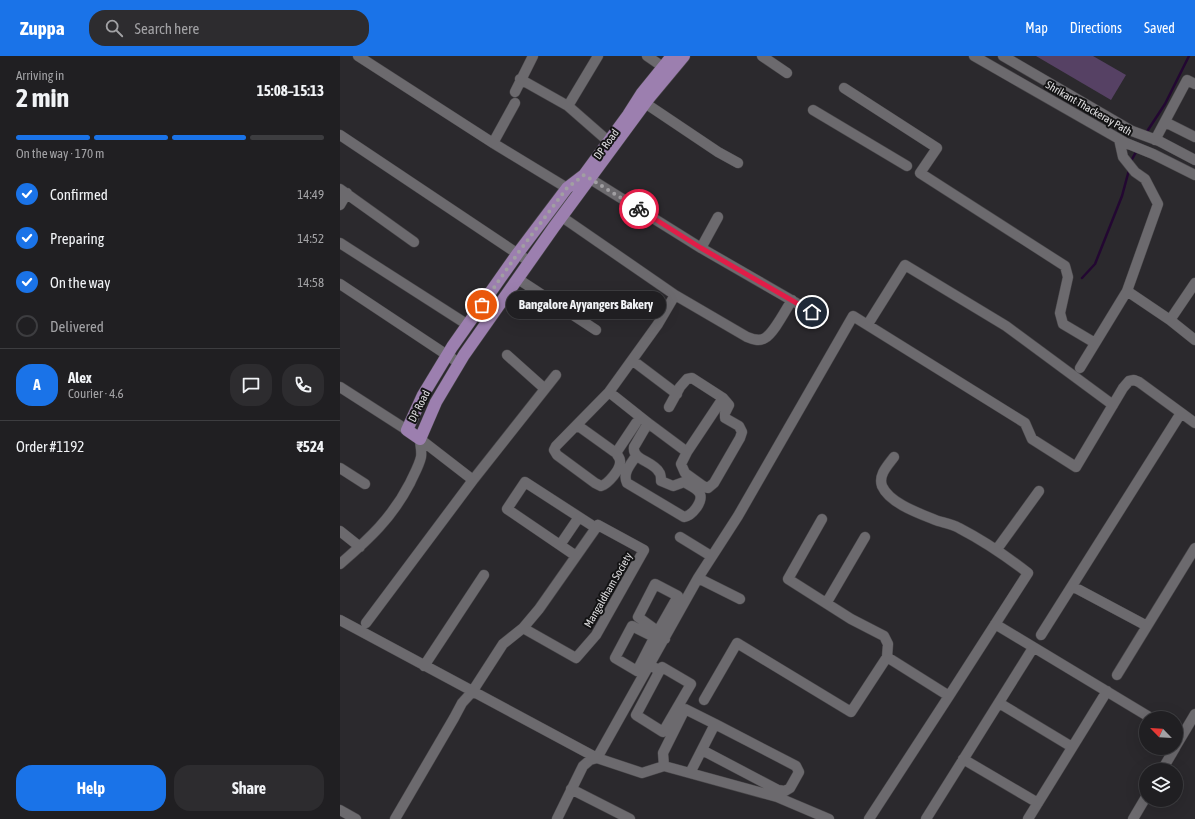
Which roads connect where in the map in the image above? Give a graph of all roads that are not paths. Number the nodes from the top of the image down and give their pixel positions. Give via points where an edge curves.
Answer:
1 (358, 56) edge
2 (533, 56) edge
3 (598, 56) edge
4 (647, 56) edge
5 (672, 56) edge
6 (684, 56) edge
7 (762, 56) edge
8 (974, 56) edge
9 (1003, 56) edge
10 (663, 67) junction
11 (787, 73) dead end
12 (520, 79) junction
13 (1195, 84) edge
14 (844, 88) dead end
15 (515, 92) dead end
16 (642, 101) junction
17 (515, 102) dead end
18 (568, 106) junction
19 (814, 110) dead end
20 (1165, 122) junction
21 (340, 135) edge
22 (1195, 137) edge
23 (1152, 139) junction
24 (608, 141) junction
25 (1122, 141) junction
26 (493, 143) junction
27 (1195, 160) edge
28 (738, 163) dead end
29 (908, 166) dead end
30 (1195, 175) edge
31 (587, 177) junction
32 (567, 188) junction
33 (344, 191) edge
34 (340, 205) edge
35 (565, 212) junction
36 (718, 217) dead end
37 (414, 242) dead end
38 (340, 243) edge
39 (701, 248) junction
40 (518, 253) junction
41 (530, 262) junction
42 (518, 279) junction
43 (1195, 283) edge
44 (340, 284) edge
45 (1127, 291) junction
46 (676, 295) junction
47 (792, 300) junction
48 (812, 312) dead end
49 (1170, 320) junction
50 (868, 324) junction
51 (468, 325) junction
52 (596, 330) dead end
53 (1195, 340) edge
54 (1096, 343) junction
55 (447, 355) junction
56 (507, 355) dead end
57 (632, 360) junction
58 (459, 363) junction
59 (1080, 368) dead end
60 (556, 375) dead end
61 (340, 387) edge
62 (545, 389) junction
63 (609, 392) junction
64 (677, 394) junction
65 (723, 398) junction
66 (1113, 405) junction
67 (669, 406) dead end
68 (1181, 413) junction
69 (636, 423) dead end
70 (648, 423) junction
71 (1195, 423) edge
72 (577, 425) junction
73 (407, 430) junction
74 (420, 439) junction
75 (687, 452) junction
76 (616, 453) junction
77 (636, 456) junction
78 (894, 457) dead end
79 (340, 468) edge
80 (473, 480) junction
81 (365, 484) dead end
82 (1038, 491) dead end
83 (578, 516) junction
84 (822, 519) dead end
85 (596, 528) junction
86 (340, 531) edge
87 (865, 537) dead end
88 (680, 538) dead end
89 (560, 545) junction
90 (360, 547) junction
91 (1195, 548) edge
92 (996, 549) junction
93 (576, 556) junction
94 (711, 556) junction
95 (340, 564) edge
96 (484, 575) dead end
97 (698, 578) junction
98 (1072, 586) junction
99 (740, 599) dead end
100 (827, 602) junction
101 (340, 620) edge
102 (366, 623) dead end
103 (995, 624) junction
104 (1146, 626) junction
105 (524, 628) junction
106 (1041, 635) dead end
107 (659, 636) junction
108 (1033, 648) junction
109 (887, 658) junction
110 (424, 666) junction
111 (650, 666) junction
112 (660, 670) junction
113 (1117, 675) dead end
114 (1107, 691) junction
115 (472, 692) junction
116 (949, 696) junction
117 (704, 700) dead end
118 (999, 702) junction
119 (1140, 711) edge
120 (1195, 714) edge
121 (715, 724) junction
122 (1183, 729) edge
123 (1072, 747) junction
124 (702, 750) junction
125 (597, 758) junction
126 (963, 760) junction
127 (664, 766) junction
128 (690, 773) junction
129 (572, 789) junction
130 (1038, 803) junction
131 (1140, 807) edge
132 (340, 810) edge
133 (356, 819) edge
134 (395, 819) edge
135 (557, 819) edge
136 (630, 819) edge
137 (829, 819) edge
138 (869, 819) edge
139 (926, 819) edge
140 (1028, 819) edge
141 (1133, 819) edge

1 - 26 street
2 - 12 street
3 - 18 street
4 - 10 street
5 - 10 main road, DP Road
6 - 16 main road, DP Road
7 - 11 street
8 - 25 street, Shrikant Thackeray Path
9 - 23 street, Shrikant Thackeray Path via 1132,131
10 - 16 main road, DP Road via 642,93
12 - 15 street
12 - 18 street
13 - 20 street via 1187,80
14 - 54 street via 937,148 920,173 1065,266 1068,278 1060,314 1063,324
16 - 24 main road, DP Road
16 - 28 street
16 - 31 main road, DP Road
17 - 26 street
18 - 24 street
19 - 29 street
20 - 22 street
20 - 23 street
21 - 40 street
23 - 27 street, Shrikant Thackeray Path
24 - 31 main road, DP Road
25 - 30 street, Shrikant Thackeray Path
25 - 45 street via 1123,157 1135,172 1145,179 1158,204
26 - 32 street
31 - 32 main road, DP Road
31 - 35 main road, DP Road
31 - 39 street
32 - 40 main road, DP Road
33 - 34 street
33 - 37 street
35 - 41 main road, DP Road
35 - 46 street
36 - 39 street
38 - 51 street
39 - 47 street
40 - 41 street
40 - 51 main road, DP Road
41 - 42 main road, DP Road
42 - 52 street
42 - 58 main road, DP Road
43 - 49 street
44 - 55 street
45 - 49 street
45 - 54 street
46 - 47 street via 755,340 765,338 777,325
46 - 57 street
47 - 48 street
49 - 53 street
50 - 66 street via 905,265 1006,326
50 - 66 street via 1025,423 1032,440 1076,467
50 - 94 street via 853,316 738,516
51 - 55 main road, DP Road
54 - 59 street
55 - 58 street
55 - 73 main road, DP Road
56 - 62 street
57 - 63 street
57 - 64 street
58 - 74 main road, DP Road via 436,402
60 - 62 street
61 - 73 street
62 - 80 street
63 - 70 street
63 - 72 street
64 - 65 street via 690,377
64 - 67 street
65 - 75 street
65 - 75 street via 729,405 725,418 738,426 742,432 714,483 708,488 685,473 681,464
66 - 68 street via 1129,381 1134,380
68 - 71 street
68 - 98 street
69 - 76 street
70 - 75 street
70 - 77 street via 634,447
72 - 76 street
72 - 76 street via 554,450 557,455 595,483 601,486 610,480 620,464
73 - 74 main road
74 - 80 street
74 - 90 street, DP Road via 420,462 405,493 389,518
77 - 77 street via 625,473 627,483 684,516 689,516 700,500 700,494 684,482 673,486 661,481 660,472 652,464
78 - 92 street via 883,472 881,480 889,496 902,505 957,526
79 - 81 street
80 - 102 street
82 - 92 street
83 - 85 street
83 - 89 street
83 - 89 street via 525,482 507,509
84 - 100 street via 788,579
85 - 93 street
85 - 105 street, Mangaldham Society via 598,525 644,550 596,635 576,658
86 - 90 street
87 - 100 street
88 - 94 street
89 - 93 street
90 - 95 street, DP Road
91 - 104 street
92 - 103 street via 1028,572
93 - 105 street
94 - 97 street
96 - 110 street
97 - 99 street
97 - 107 street
98 - 104 street
98 - 106 street
100 - 109 street via 851,619 884,636 888,644
101 - 110 street
103 - 108 street
103 - 116 street
104 - 113 street
105 - 115 street via 503,644
107 - 107 street via 652,636 632,626 614,658 637,670
107 - 107 street via 656,630 638,617 655,584 678,596
107 - 111 street
108 - 114 street
108 - 118 street
109 - 116 street
109 - 117 street via 851,712 737,643
110 - 115 street
111 - 112 street
111 - 125 street
112 - 112 street via 662,667 691,684 664,732 636,715
114 - 119 street
114 - 123 street
115 - 125 street
115 - 134 street via 462,703
116 - 138 street
118 - 123 street
118 - 126 street
120 - 122 street
121 - 124 street
121 - 124 street via 796,766 799,772 790,788 785,791 778,790
121 - 127 street via 685,709 663,753
123 - 130 street
124 - 128 street
125 - 127 street via 642,773
125 - 129 street via 583,766
126 - 130 street
126 - 139 street
127 - 128 street
128 - 137 street via 776,797
129 - 135 street
129 - 136 street
130 - 140 street
131 - 141 street
132 - 133 street

